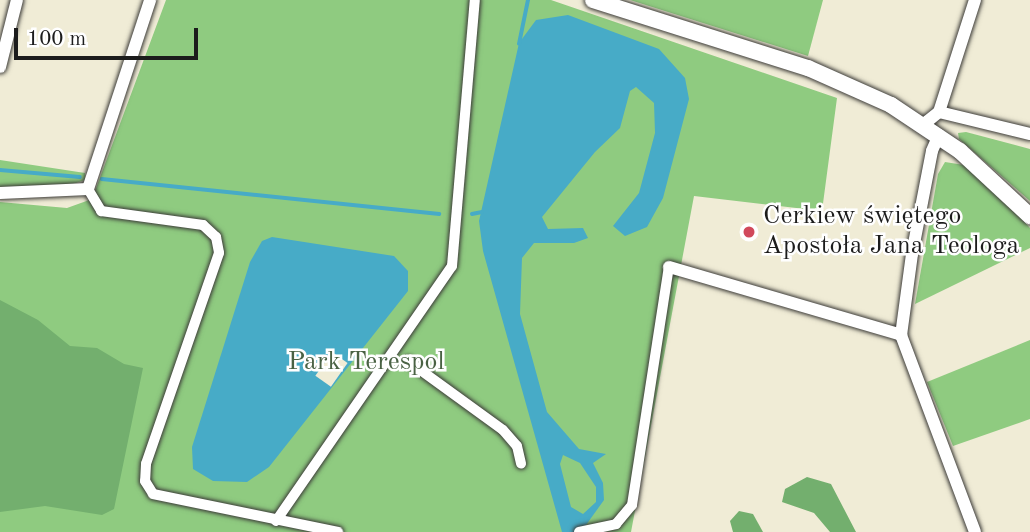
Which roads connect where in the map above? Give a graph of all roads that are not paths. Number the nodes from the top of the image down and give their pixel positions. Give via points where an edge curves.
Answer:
1 (17, 0) edge
2 (150, 0) edge
3 (475, 0) edge
4 (593, 0) edge
5 (975, 0) edge
6 (5, 25) edge
7 (0, 67) edge
8 (939, 112) junction
9 (924, 124) junction
10 (1030, 134) edge
11 (939, 135) junction
12 (88, 189) junction
13 (0, 193) edge
14 (1030, 216) edge
15 (669, 267) joint
16 (901, 335) junction
17 (408, 361) dead end
18 (521, 464) dead end
19 (276, 521) junction
20 (582, 531) edge
21 (338, 532) edge
22 (975, 532) edge

1 - 6 street
2 - 12 street
3 - 19 street via 452,266
4 - 9 street via 808,68
5 - 8 street
6 - 7 street
8 - 9 street
8 - 10 street
9 - 11 street
11 - 14 street
11 - 16 street via 917,229
12 - 13 street
12 - 19 street via 101,211 203,225 216,237 219,253 146,464 145,481 153,494 171,501
15 - 16 street
15 - 20 street via 632,505 616,524
16 - 22 street
17 - 18 street via 503,430 517,446
19 - 21 street

